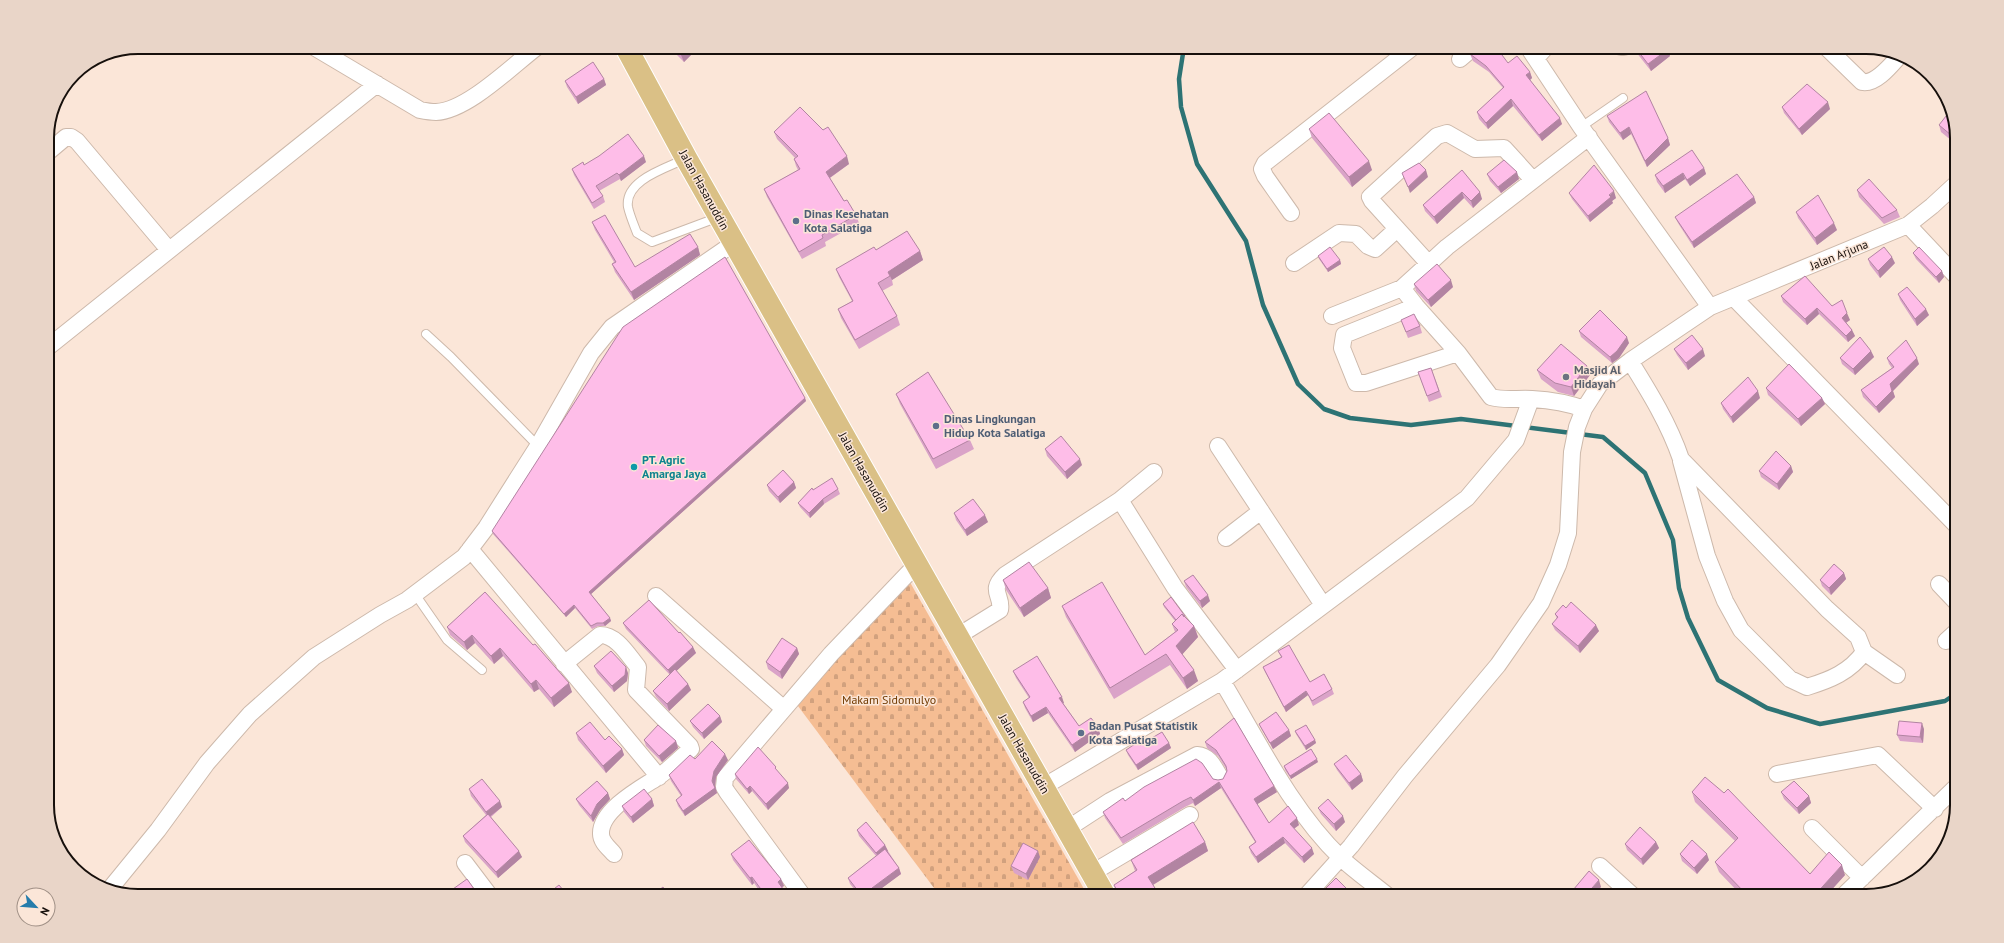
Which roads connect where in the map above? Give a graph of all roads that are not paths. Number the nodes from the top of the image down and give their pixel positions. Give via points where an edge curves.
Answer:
1 (326, 54) edge
2 (528, 54) edge
3 (630, 54) edge
4 (1404, 54) edge
5 (1466, 54) edge
6 (1539, 54) edge
7 (1833, 54) edge
8 (1896, 59) edge
9 (1460, 60) dead end
10 (377, 84) junction
11 (1623, 98) dead end
12 (1585, 132) junction
13 (54, 147) edge
14 (686, 158) junction
15 (1533, 180) junction
16 (1950, 189) edge
17 (1291, 213) dead end
18 (719, 217) junction
19 (1908, 225) junction
20 (1397, 229) junction
21 (734, 242) junction
22 (169, 250) junction
23 (1294, 263) dead end
24 (1429, 264) junction
25 (1950, 270) edge
26 (1402, 288) junction
27 (1734, 298) junction
28 (1416, 306) junction
29 (1710, 307) junction
30 (1332, 316) dead end
31 (426, 334) dead end
32 (54, 342) edge
33 (1458, 353) junction
34 (1630, 362) junction
35 (1531, 399) junction
36 (1584, 409) junction
37 (538, 446) junction
38 (1218, 446) dead end
39 (1680, 459) junction
40 (1154, 472) dead end
41 (1120, 500) junction
42 (1261, 511) junction
43 (1950, 519) edge
44 (1226, 538) dead end
45 (470, 549) junction
46 (917, 564) junction
47 (1939, 584) dead end
48 (415, 594) junction
49 (656, 596) dead end
50 (1950, 596) edge
51 (1324, 605) junction
52 (958, 636) junction
53 (1864, 652) junction
54 (564, 664) junction
55 (482, 670) dead end
56 (1236, 670) junction
57 (1896, 675) dead end
58 (1222, 681) junction
59 (784, 709) junction
60 (1776, 774) dead end
61 (659, 777) junction
62 (1220, 777) dead end
63 (1043, 787) junction
64 (1950, 793) edge
65 (1935, 809) junction
66 (1190, 815) dead end
67 (1812, 828) dead end
68 (1067, 829) junction
69 (614, 854) dead end
70 (1341, 858) junction
71 (465, 863) dead end
72 (1600, 866) dead end
73 (1092, 873) junction
74 (1862, 878) junction
75 (113, 885) edge
76 (485, 889) edge
77 (798, 889) edge
78 (1101, 889) edge
79 (1312, 889) edge
80 (1379, 889) edge
81 (1625, 889) edge
82 (1850, 889) edge

1 - 10 street
2 - 10 street via 472,98 458,107 447,110 420,110
3 - 14 main road, Jalan Hasanuddin
4 - 17 street via 1265,162 1262,168 1265,176
5 - 9 street
6 - 12 street
7 - 8 street via 1862,82 1867,83 1873,81
10 - 22 street
11 - 12 lane
12 - 15 street
12 - 29 street
13 - 22 street via 66,137 71,137 77,142
14 - 18 main road, Jalan Hasanuddin
14 - 18 lane via 643,178 631,190 628,206 637,233 652,242
15 - 20 street via 1504,148 1475,149 1447,133 1437,136 1370,197
15 - 24 street
16 - 19 street, Jalan Arjuna
18 - 21 main road, Jalan Hasanuddin
19 - 25 street
19 - 27 street, Jalan Arjuna
20 - 23 street via 1375,249 1356,234 1339,233
20 - 24 street
21 - 37 street via 612,327 591,353
21 - 46 main road, Jalan Hasanuddin
22 - 32 street
24 - 26 street
26 - 28 street
26 - 30 street
27 - 29 street, Jalan Arjuna
27 - 43 street
28 - 33 street
28 - 33 street via 1344,335 1342,348 1356,383 1366,383
29 - 34 street, Jalan Arjuna
31 - 37 lane
33 - 35 street via 1491,396 1498,399
34 - 36 street, Jalan Arjuna via 1600,384
34 - 39 street via 1673,436
35 - 36 street via 1548,400
35 - 51 street via 1516,440 1467,498
36 - 70 street, Jalan Arjuna via 1577,426 1572,452 1568,533 1558,565 1541,603 1498,666 1405,776
37 - 45 street
38 - 42 street
39 - 53 street via 1858,637
39 - 53 street via 1707,556 1724,601 1741,630 1790,679 1807,687 1833,679 1856,662
40 - 41 street
41 - 52 street via 1005,575 996,589 1000,610
41 - 56 street via 1174,588
42 - 44 street
42 - 51 street
45 - 48 street via 464,557
45 - 54 street
46 - 52 main road, Jalan Hasanuddin
46 - 59 street via 831,654
47 - 50 street
48 - 55 lane via 447,640
48 - 75 street via 314,657 250,714 207,763 158,830
49 - 59 street
51 - 56 street
52 - 63 main road, Jalan Hasanuddin
53 - 57 street
54 - 61 street
54 - 61 street via 600,635 610,637 619,644 638,667 636,690 691,749
56 - 58 street
58 - 63 street
58 - 70 street via 1285,786 1311,823
59 - 77 street via 725,778 724,787
60 - 65 street via 1878,755
61 - 69 street via 632,792 610,814 602,827 602,841
62 - 68 street via 1206,757 1197,755 1110,801
63 - 68 main road, Jalan Hasanuddin
64 - 65 street
65 - 74 street
66 - 73 street
67 - 74 street
68 - 73 main road, Jalan Hasanuddin
70 - 79 street, Jalan Arjuna
70 - 80 street
71 - 76 street
72 - 81 street
73 - 78 main road, Jalan Hasanuddin
74 - 82 street

